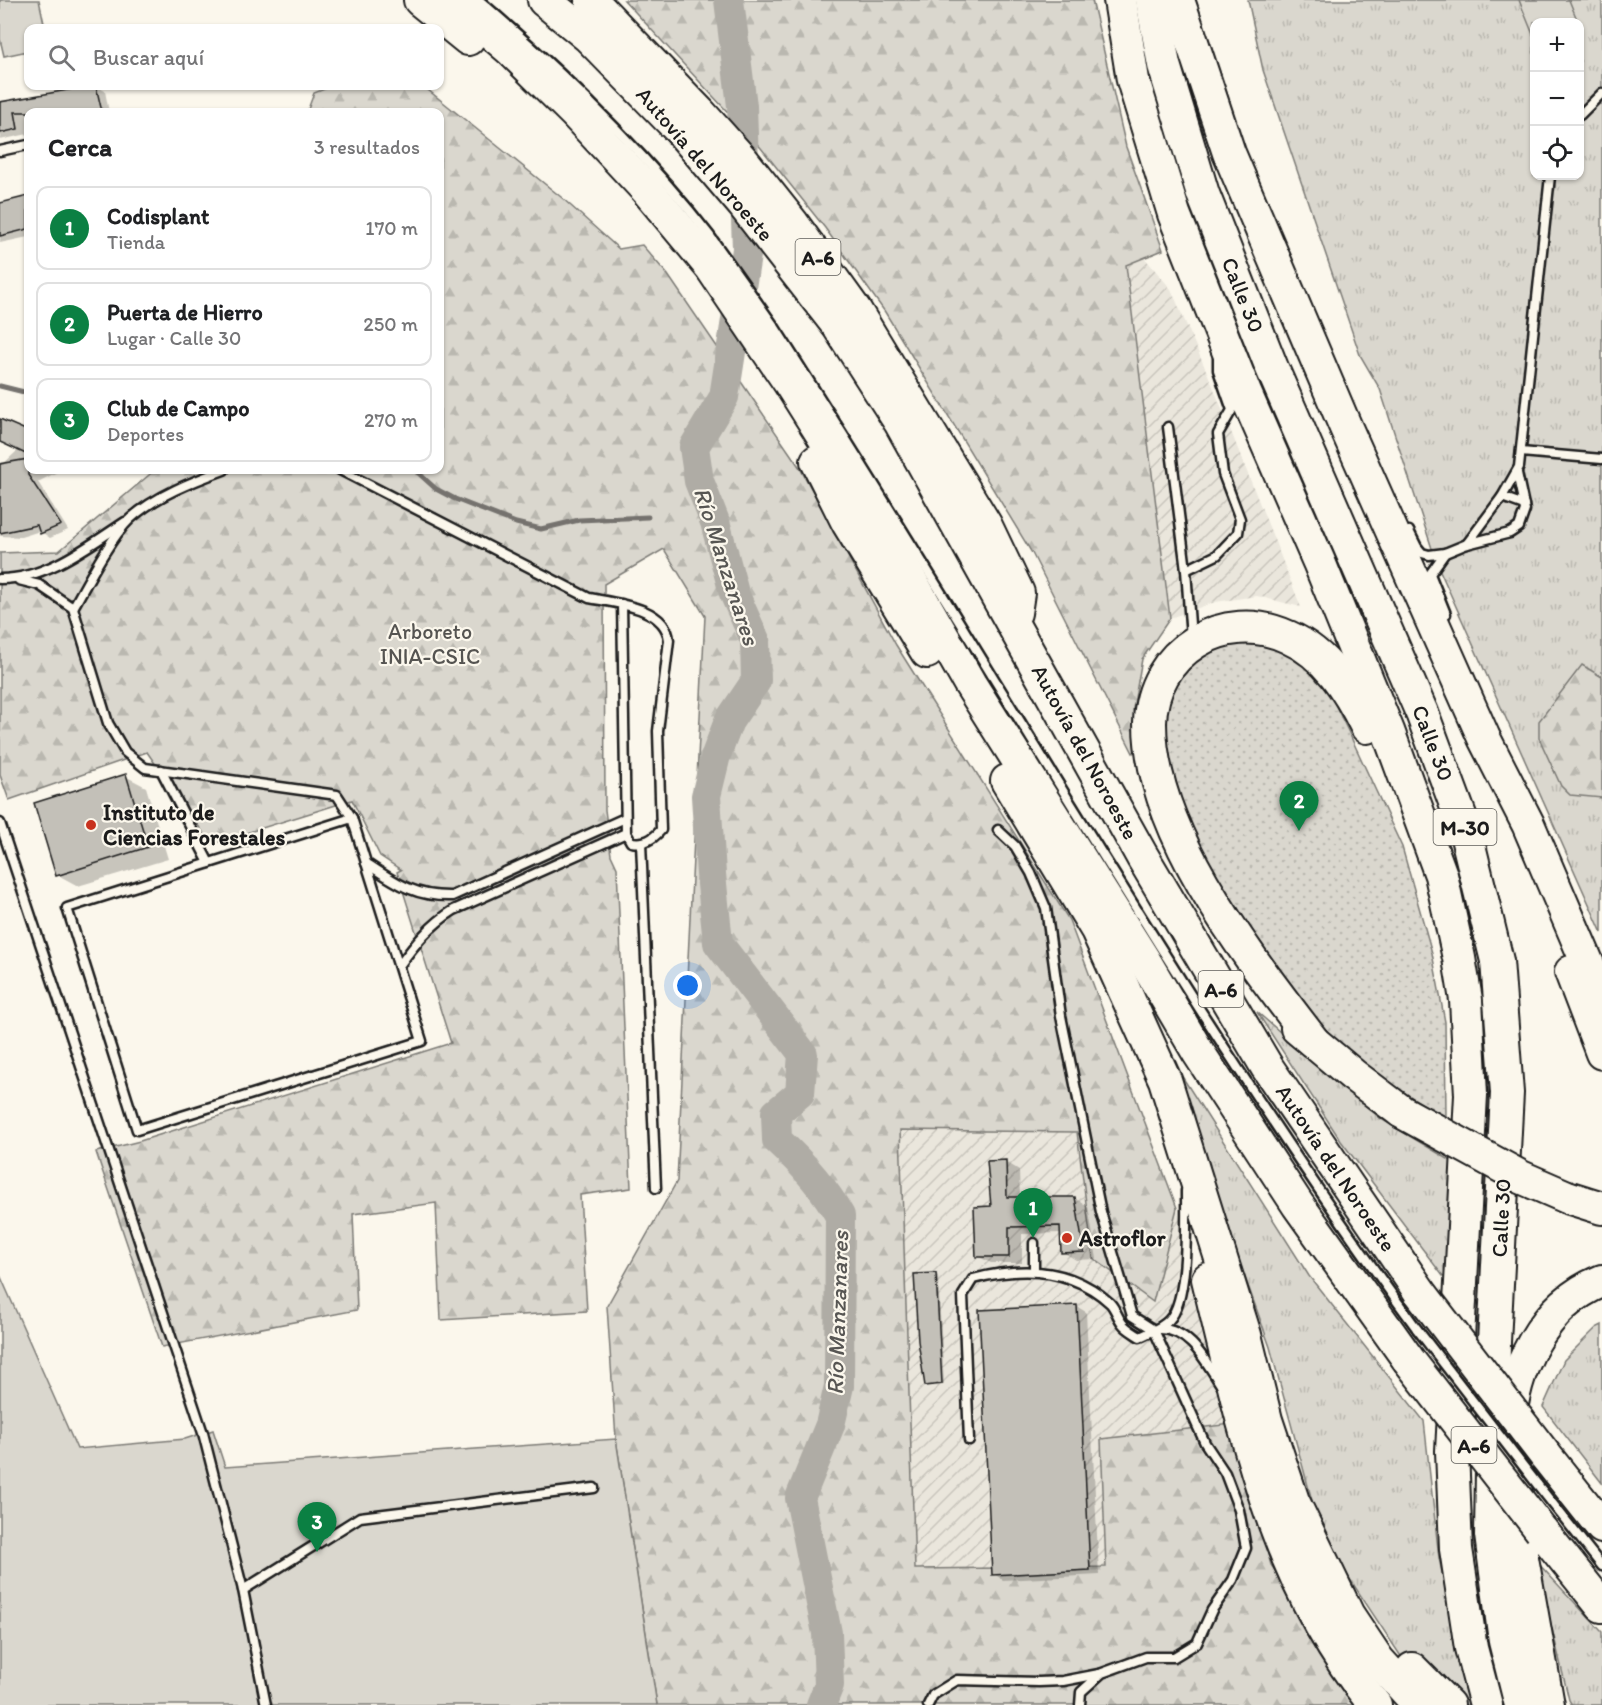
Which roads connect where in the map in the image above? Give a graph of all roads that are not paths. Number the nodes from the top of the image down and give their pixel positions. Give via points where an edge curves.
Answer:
1 (420, 0) edge
2 (453, 0) edge
3 (480, 0) edge
4 (544, 0) edge
5 (591, 0) edge
6 (1152, 0) edge
7 (1178, 0) edge
8 (1119, 5) edge
9 (1602, 93) edge
10 (1584, 111) edge
11 (690, 121) junction
12 (24, 146) edge
13 (0, 151) edge
14 (628, 170) junction
15 (1550, 180) edge
16 (1218, 325) junction
17 (1168, 427) dead end
18 (1346, 428) junction
19 (1521, 452) junction
20 (834, 453) junction
21 (1602, 459) edge
22 (1377, 473) dead end
23 (1517, 473) junction
24 (214, 474) edge
25 (348, 474) edge
26 (1502, 497) junction
27 (1524, 505) junction
28 (130, 519) junction
29 (1403, 519) dead end
30 (1467, 544) junction
31 (1445, 554) junction
32 (1186, 570) junction
33 (0, 579) edge
34 (15, 579) junction
35 (622, 604) junction
36 (73, 608) junction
37 (1449, 626) dead end
38 (1452, 638) dead end
39 (1192, 642) junction
40 (1042, 673) junction
41 (1465, 696) junction
42 (1484, 738) junction
43 (161, 770) junction
44 (352, 818) junction
45 (625, 818) junction
46 (0, 823) edge
47 (998, 830) dead end
48 (626, 833) junction
49 (641, 843) junction
50 (209, 863) junction
51 (366, 863) junction
52 (1058, 868) junction
53 (1441, 875) junction
54 (399, 966) junction
55 (1602, 997) edge
56 (1313, 1041) junction
57 (1602, 1053) edge
58 (657, 1188) dead end
59 (1186, 1190) junction
60 (1602, 1209) edge
61 (1034, 1243) dead end
62 (1034, 1271) junction
63 (1602, 1281) edge
64 (1602, 1296) edge
65 (1154, 1330) junction
66 (1242, 1425) junction
67 (969, 1440) dead end
68 (1541, 1470) junction
69 (594, 1488) dead end
70 (1600, 1523) edge
71 (1602, 1566) edge
72 (243, 1590) junction
73 (1602, 1606) edge
74 (1102, 1673) junction
75 (1432, 1700) edge
76 (266, 1705) edge
77 (928, 1705) edge
78 (1080, 1705) edge
79 (1375, 1705) edge
80 (1486, 1705) edge
81 (1521, 1705) edge
82 (1541, 1705) edge
83 (1548, 1705) edge

1 - 14 highway, A-6 via 563,129
2 - 14 highway, A-6 via 510,49
3 - 14 lane via 525,40
4 - 11 highway, Autovía del Noroeste / A-6
5 - 11 highway, A-6
6 - 81 highway, Calle 30 / M-30 via 1164,65 1203,194 1272,369 1422,713 1466,829 1497,961 1507,1093 1493,1354 1491,1535 1506,1641
7 - 18 highway via 1229,153
8 - 16 highway, Calle 30 / M-30 via 1133,80 1173,213
9 - 10 lane
11 - 40 highway, Autovía del Noroeste / A-6 via 744,204 910,418 1013,626
12 - 13 lane
14 - 20 highway, A-6 via 688,271
15 - 19 lane
16 - 32 lane via 1218,370 1232,410 1218,434 1220,454 1223,474 1240,519 1238,532 1217,555
16 - 53 highway, Calle 30 / M-30 via 1383,720
17 - 32 lane
18 - 22 lane
18 - 41 highway
19 - 21 lane
19 - 23 lane
20 - 52 highway via 848,523
20 - 68 lane, bridge via 1350,1237 1417,1329
20 - 73 highway, A-6, bridge via 860,518 881,554 934,621 1198,1052 1305,1214 1408,1359
23 - 26 lane
23 - 27 lane
24 - 28 lane via 182,486
25 - 35 lane via 589,598
26 - 27 lane
26 - 30 lane
27 - 30 lane via 1519,527
28 - 34 lane via 76,554 32,576
28 - 36 lane via 96,566
29 - 31 lane via 1422,553
30 - 31 lane
31 - 37 lane via 1430,574
32 - 39 lane
33 - 34 lane
34 - 36 lane via 39,585
35 - 45 lane
35 - 49 lane via 661,621 669,640 658,731 661,830 652,840
36 - 43 lane via 108,723 125,752 145,768
38 - 41 lane
39 - 53 highway via 1227,629 1269,631 1288,636 1324,662 1347,690
39 - 56 highway via 1167,668 1153,703 1151,743 1161,787 1194,867 1221,915
40 - 56 highway via 1107,756 1179,881 1227,953 1272,1007
40 - 68 highway, Autovía del Noroeste / A-6, bridge via 1142,855 1268,1067
41 - 42 highway
42 - 55 highway via 1528,824
42 - 57 highway
43 - 44 lane via 337,795
43 - 50 lane
44 - 50 lane
44 - 51 lane
45 - 48 lane
45 - 51 lane via 452,896 402,888
46 - 72 lane via 203,1433
47 - 65 lane via 1015,846 1046,909 1061,1016 1101,1212 1132,1316
48 - 49 lane via 631,842
48 - 54 lane via 454,910 418,939
49 - 58 lane
50 - 54 lane via 67,908 137,1130 422,1041
51 - 54 lane
52 - 59 highway via 1122,998
52 - 75 highway via 1097,930 1165,1080 1245,1335 1307,1496 1370,1618
53 - 80 highway, Calle 30 / M-30 via 1466,1000 1471,1095 1452,1451 1456,1549 1471,1648
56 - 60 highway, bridge via 1402,1112 1521,1176
59 - 65 lane via 1180,1305 1169,1320
59 - 66 highway
61 - 62 lane
62 - 65 lane via 1073,1278 1093,1288 1113,1305 1123,1325 1140,1337
62 - 67 lane via 1003,1271 973,1279 963,1295
63 - 82 highway via 1573,1296 1550,1317 1533,1342 1510,1410 1506,1482 1511,1556 1521,1621
64 - 83 highway via 1557,1329 1530,1378 1519,1417 1515,1483 1521,1558
65 - 66 lane via 1174,1331 1195,1346
65 - 74 lane via 1205,1443 1225,1473 1239,1510 1246,1548 1233,1580 1212,1610 1197,1643 1174,1657 1146,1657
66 - 79 highway via 1259,1484 1290,1564 1338,1656
68 - 70 highway, Autovía del Noroeste / A-6
68 - 71 lane
69 - 72 lane via 360,1517
72 - 76 lane
74 - 77 lane via 1055,1682 957,1680 933,1695
74 - 78 lane via 1081,1692

